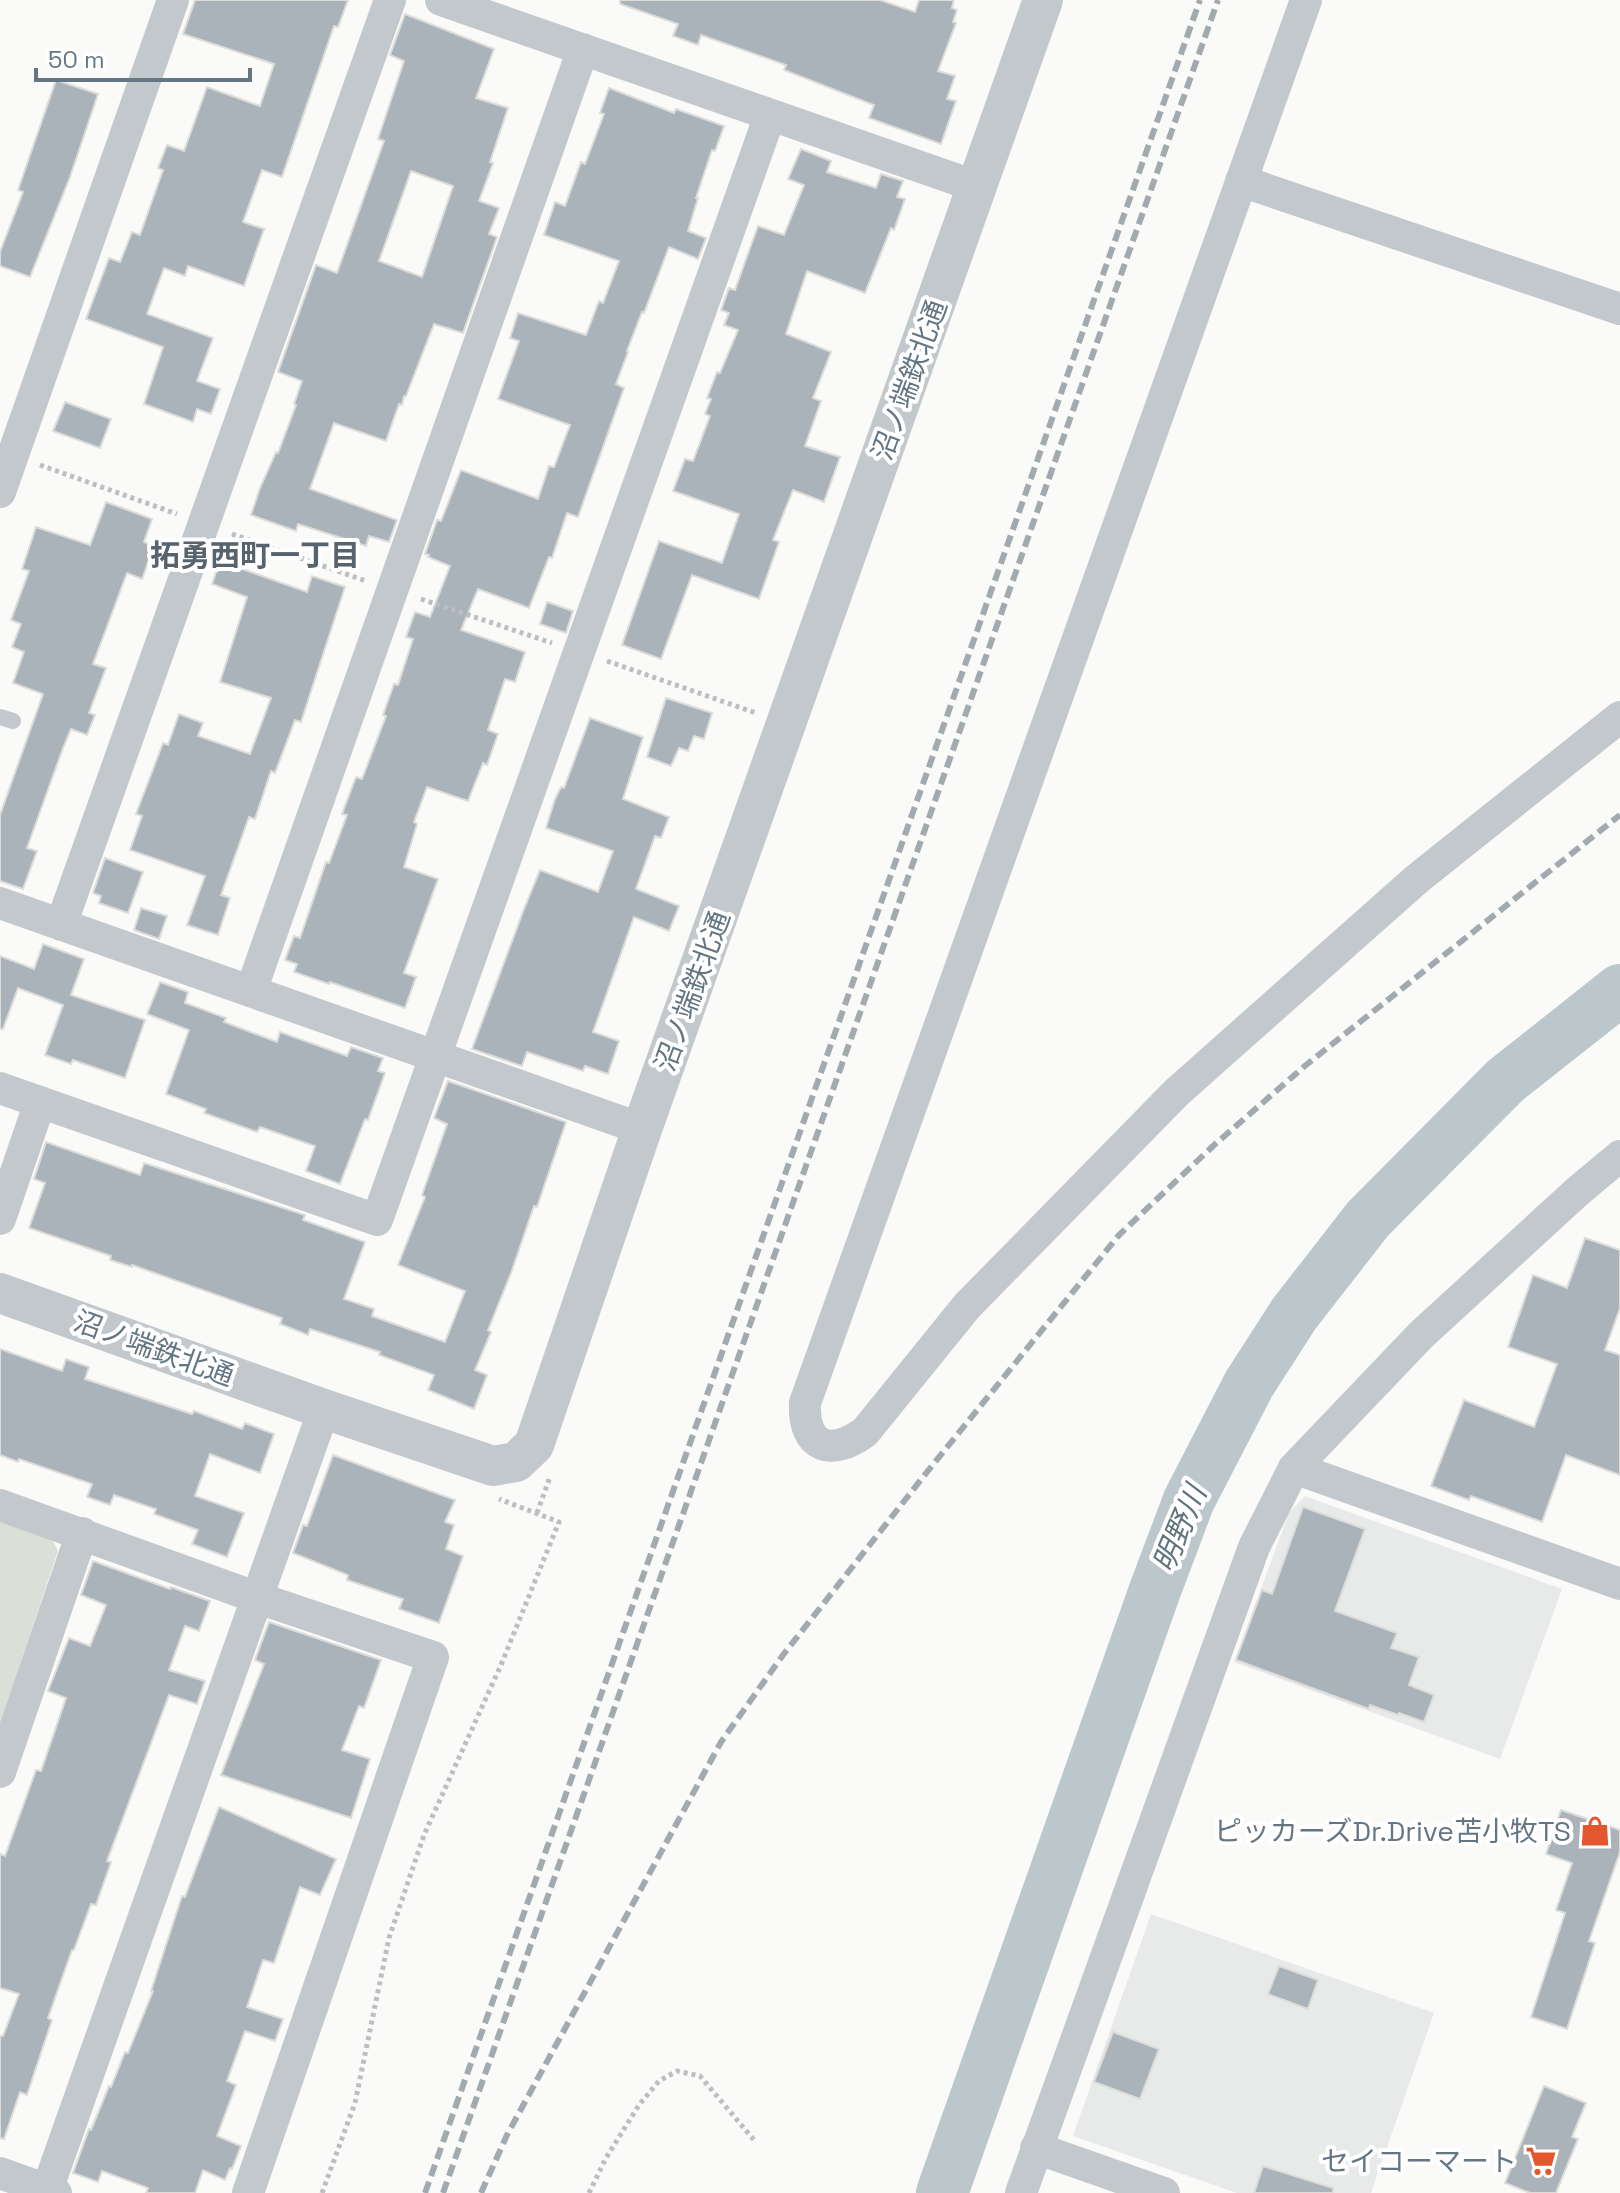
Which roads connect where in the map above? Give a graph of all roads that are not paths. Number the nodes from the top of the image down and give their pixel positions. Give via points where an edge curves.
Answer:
1 (173, 0) edge
2 (390, 0) edge
3 (441, 0) edge
4 (1043, 0) edge
5 (1306, 0) edge
6 (583, 49) junction
7 (770, 115) junction
8 (1241, 181) junction
9 (978, 187) junction
10 (1620, 309) edge
11 (4, 476) edge
12 (1620, 717) edge
13 (0, 903) edge
14 (61, 925) junction
15 (251, 991) junction
16 (435, 1057) junction
17 (0, 1088) edge
18 (40, 1102) junction
19 (642, 1129) junction
20 (1620, 1156) edge
21 (0, 1219) edge
22 (0, 1293) edge
23 (324, 1409) junction
24 (1294, 1468) junction
25 (0, 1505) edge
26 (82, 1533) junction
27 (1620, 1584) edge
28 (258, 1598) junction
29 (0, 1772) edge
30 (1036, 2148) junction
31 (0, 2173) edge
32 (50, 2192) edge
33 (248, 2193) edge
34 (1021, 2193) edge
35 (1164, 2193) edge

1 - 11 street
2 - 14 street
3 - 6 street
4 - 9 street, 沼ノ端鉄北通
5 - 8 street
6 - 7 street
6 - 15 street
7 - 9 street
7 - 16 street
8 - 10 street
8 - 12 street via 805,1403 810,1434 821,1444 835,1446 865,1432 967,1306 1177,1092 1417,879
9 - 19 street, 沼ノ端鉄北通
13 - 14 street
14 - 15 street
15 - 16 street
16 - 18 street via 377,1220
16 - 19 street
17 - 18 street
18 - 21 street
19 - 23 street, 沼ノ端鉄北通 via 534,1445 516,1462 493,1466
20 - 24 street via 1421,1335
22 - 23 street, 沼ノ端鉄北通
23 - 28 street
24 - 27 street
24 - 30 street via 1254,1547
25 - 26 street
26 - 28 street
26 - 29 street
28 - 32 street
28 - 33 street via 433,1657
30 - 34 street
30 - 35 street
31 - 32 street

